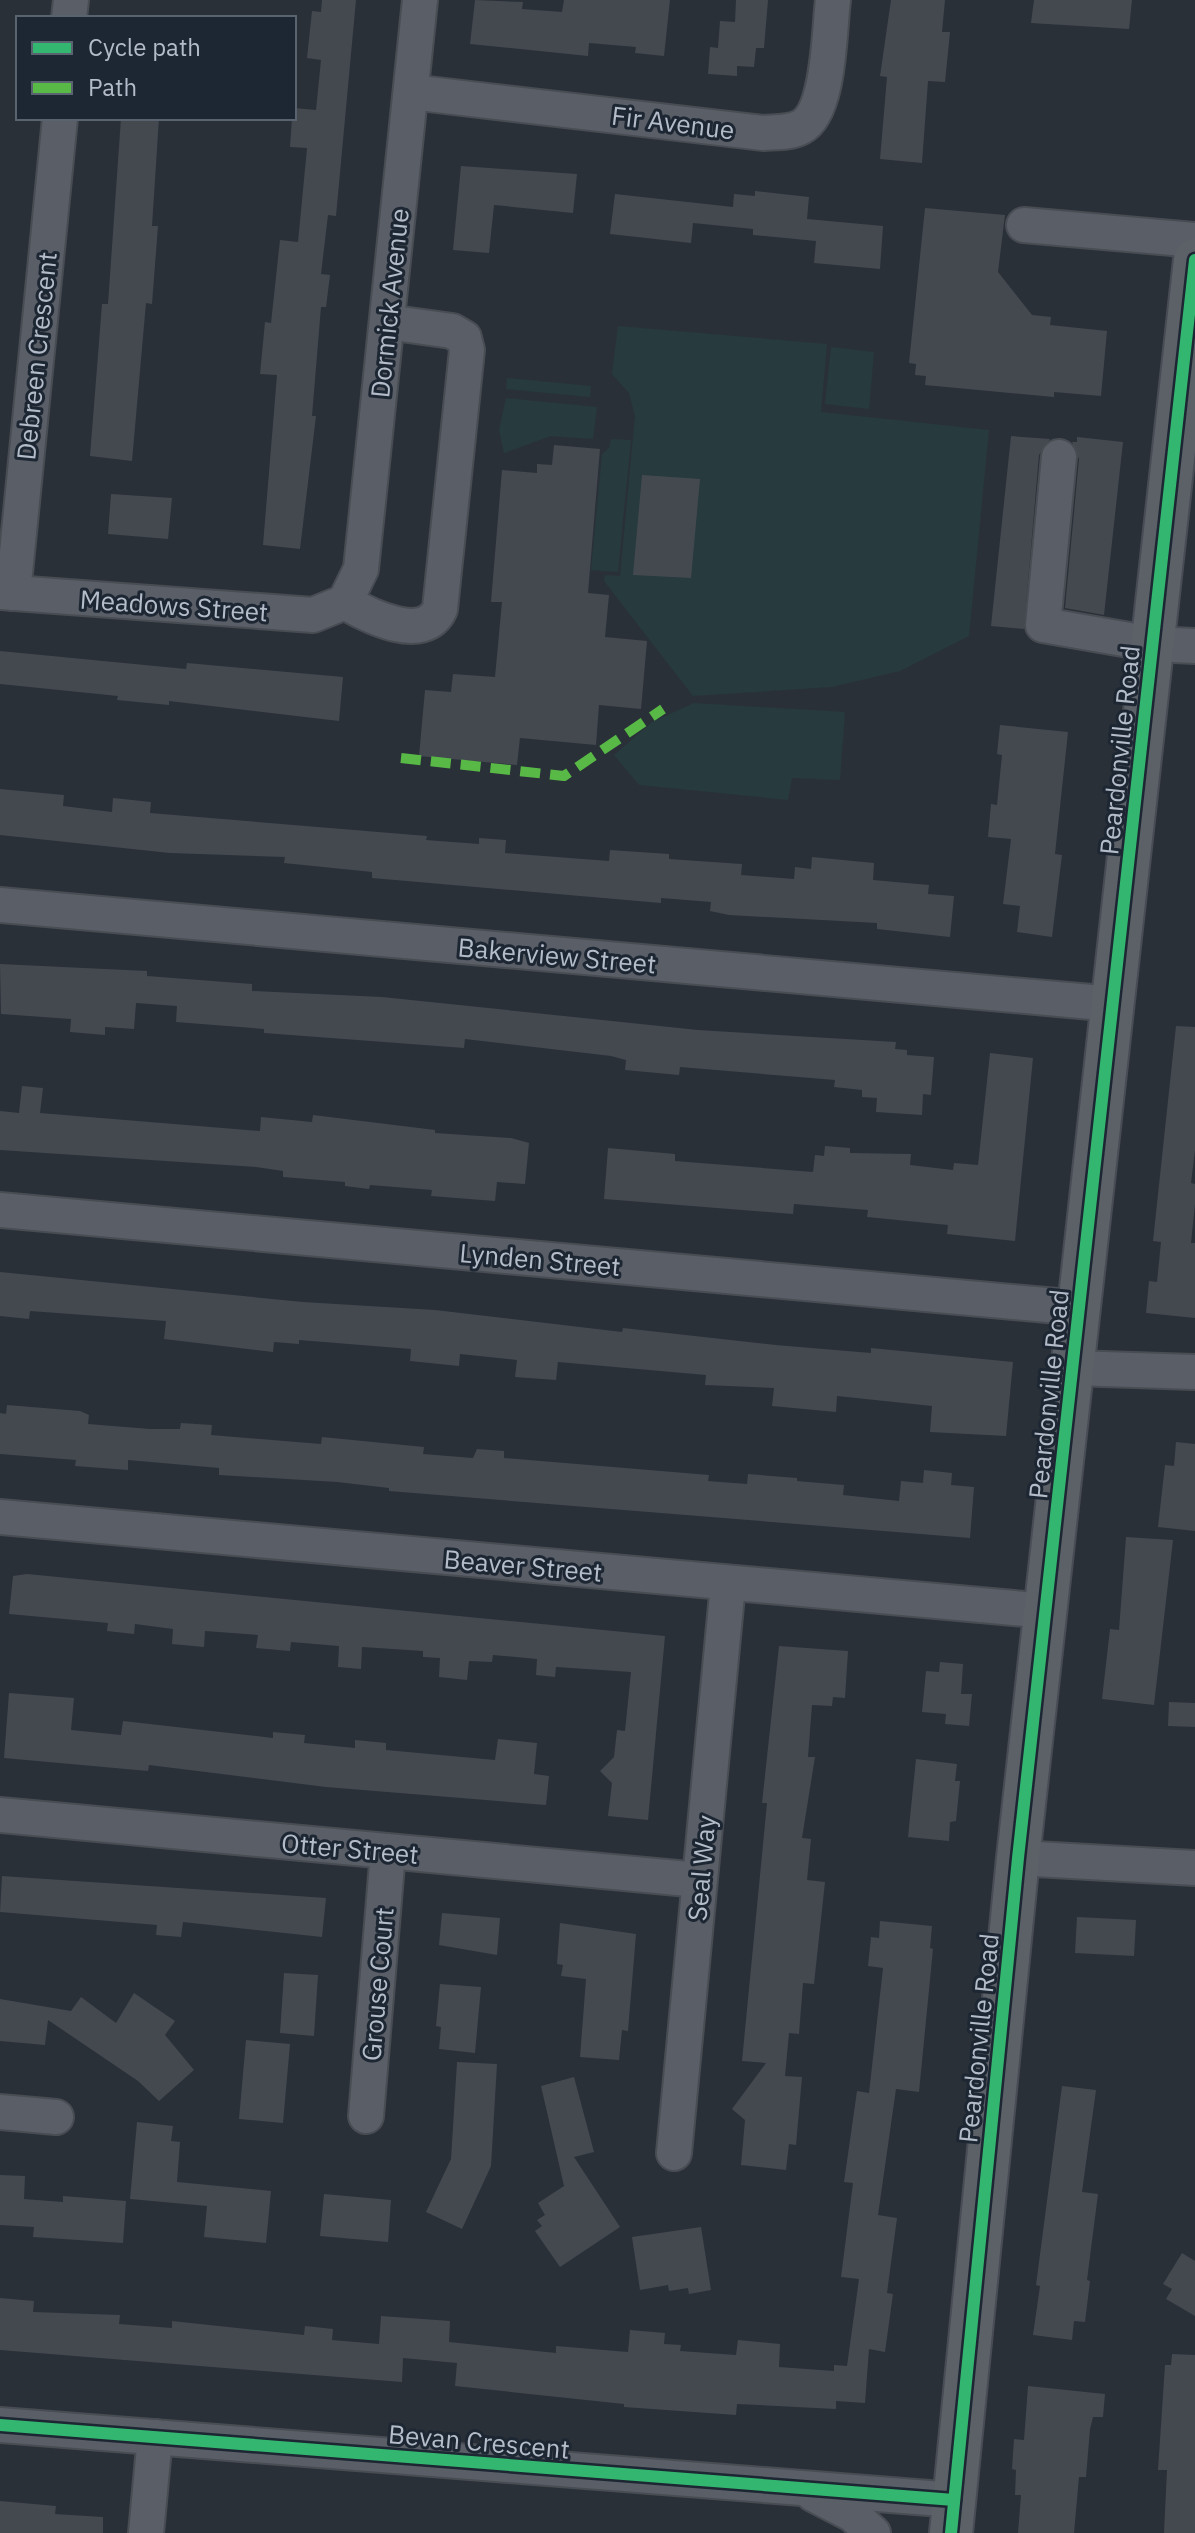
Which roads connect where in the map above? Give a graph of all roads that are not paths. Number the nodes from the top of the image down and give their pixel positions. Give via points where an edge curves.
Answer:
1 (420, 0) edge
2 (833, 0) edge
3 (411, 92) junction
4 (60, 120) edge
5 (1024, 225) dead end
6 (1195, 240) edge
7 (1195, 260) edge
8 (387, 322) junction
9 (1059, 457) dead end
10 (7, 593) edge
11 (345, 602) junction
12 (1152, 644) junction
13 (1195, 646) edge
14 (0, 905) edge
15 (1114, 1004) junction
16 (0, 1210) edge
17 (1079, 1308) junction
18 (1073, 1368) junction
19 (1195, 1372) edge
20 (0, 1517) edge
21 (728, 1584) junction
22 (1047, 1611) junction
23 (0, 1815) edge
24 (388, 1852) junction
25 (1018, 1858) junction
26 (1195, 1868) edge
27 (699, 1880) junction
28 (0, 2112) edge
29 (366, 2116) dead end
30 (56, 2117) dead end
31 (674, 2153) dead end
32 (0, 2425) edge
33 (155, 2437) junction
34 (802, 2488) junction
35 (952, 2516) edge
36 (146, 2533) edge
37 (873, 2533) edge

1 - 3 street, Dormick Avenue
2 - 3 street, Fir Avenue via 821,97 803,126 789,131 763,133
3 - 8 street, Dormick Avenue
4 - 10 street, Debreen Crescent
5 - 6 street
7 - 12 main road, Peardonville Road
8 - 11 street, Dormick Avenue via 361,569
8 - 11 street via 452,331 464,338 467,350 440,609 426,625 378,621
9 - 12 street via 1043,625
10 - 11 street, Meadows Street via 313,615
12 - 13 street
12 - 15 main road, Peardonville Road
14 - 15 street, Bakerview Street
15 - 17 main road, Peardonville Road
16 - 17 street, Lynden Street
17 - 18 main road, Peardonville Road
18 - 19 street
18 - 22 main road, Peardonville Road
20 - 21 street, Beaver Street
21 - 22 street, Beaver Street
21 - 27 street, Seal Way
22 - 25 main road, Peardonville Road
23 - 24 street, Otter Street
24 - 27 street, Otter Street
24 - 29 street, Grouse Court
25 - 26 street
25 - 35 main road, Peardonville Road
27 - 31 street, Seal Way
28 - 30 street
32 - 33 street, Bevan Crescent
33 - 34 street, Bevan Crescent
33 - 36 street
34 - 35 street, Bevan Crescent
34 - 37 street via 852,2514

